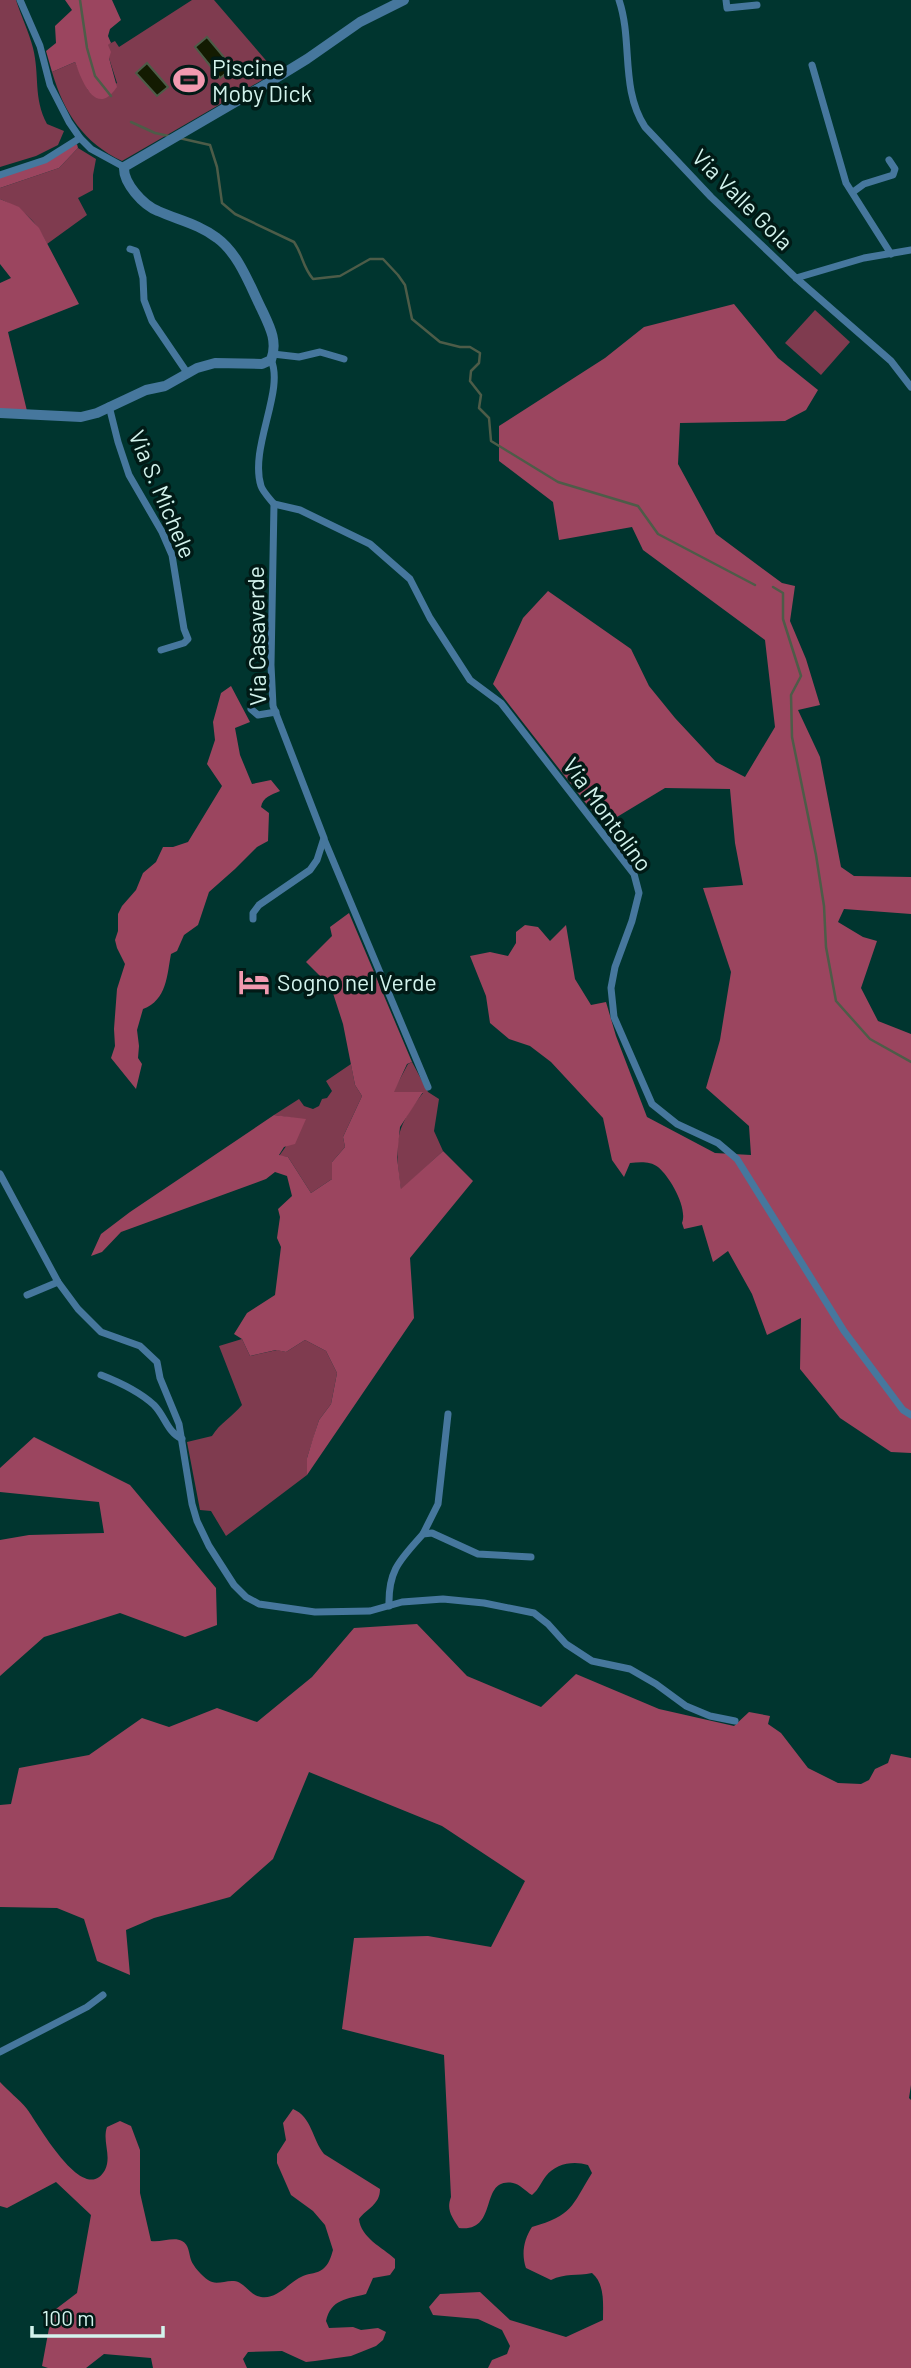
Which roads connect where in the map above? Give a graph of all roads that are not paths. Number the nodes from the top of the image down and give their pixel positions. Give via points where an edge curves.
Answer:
1 (20, 0) edge
2 (404, 0) edge
3 (619, 0) edge
4 (726, 0) edge
5 (757, 5) dead end
6 (812, 65) dead end
7 (79, 138) junction
8 (889, 160) dead end
9 (124, 167) junction
10 (0, 175) edge
11 (853, 192) junction
12 (130, 249) dead end
13 (911, 250) edge
14 (891, 254) junction
15 (796, 278) junction
16 (272, 357) junction
17 (344, 359) dead end
18 (188, 374) junction
19 (911, 387) edge
20 (109, 405) junction
21 (0, 414) edge
22 (274, 504) junction
23 (162, 650) dead end
24 (251, 709) dead end
25 (276, 712) junction
26 (324, 838) junction
27 (253, 919) dead end
28 (428, 1087) dead end
29 (0, 1174) edge
30 (3, 1188) edge
31 (58, 1282) junction
32 (27, 1295) dead end
33 (101, 1375) dead end
34 (448, 1414) dead end
35 (911, 1415) edge
36 (182, 1439) junction
37 (423, 1534) junction
38 (531, 1557) dead end
39 (389, 1606) junction
40 (735, 1721) dead end
41 (103, 1995) dead end
42 (0, 2052) edge

1 - 7 street via 53,93
2 - 9 street via 360,22 307,59
3 - 15 street, Via Valle Gola via 636,113 711,197
4 - 5 street via 727,8
6 - 11 street via 846,183
7 - 9 street
7 - 10 street via 45,160
8 - 11 street via 895,169 893,176
9 - 16 street via 128,184 156,211 194,224 229,250 270,327
11 - 14 street
12 - 18 street via 136,251 152,321
13 - 14 street
14 - 15 street
15 - 19 street, Via Valle Gola via 891,361
16 - 17 street via 320,352
16 - 18 street via 262,364 215,363
16 - 22 street, Via Casaverde via 275,377 259,457 261,488
18 - 20 street
20 - 21 street via 81,417
20 - 23 street, Via S. Michele via 129,475 172,555 188,639
22 - 25 street, Via Casaverde via 271,665
22 - 35 street, Via Montolino via 300,510 370,544 411,579 470,680 501,703 634,874 639,893 611,988 614,1017 652,1104 737,1158 844,1331
24 - 25 street via 258,715
25 - 26 street, Via Casaverde
26 - 27 street via 310,870 258,905
26 - 28 street, Via Casaverde
29 - 30 street
30 - 31 street
31 - 32 street
31 - 36 street via 101,1332 140,1346 157,1362
33 - 36 street via 155,1406 174,1436
34 - 37 street via 438,1504
36 - 39 street via 197,1521 234,1585 246,1597 259,1604 315,1612
37 - 38 street via 432,1533 478,1554
37 - 39 street via 391,1575
39 - 40 street via 443,1599 534,1613 592,1661 629,1669 686,1706
41 - 42 street

